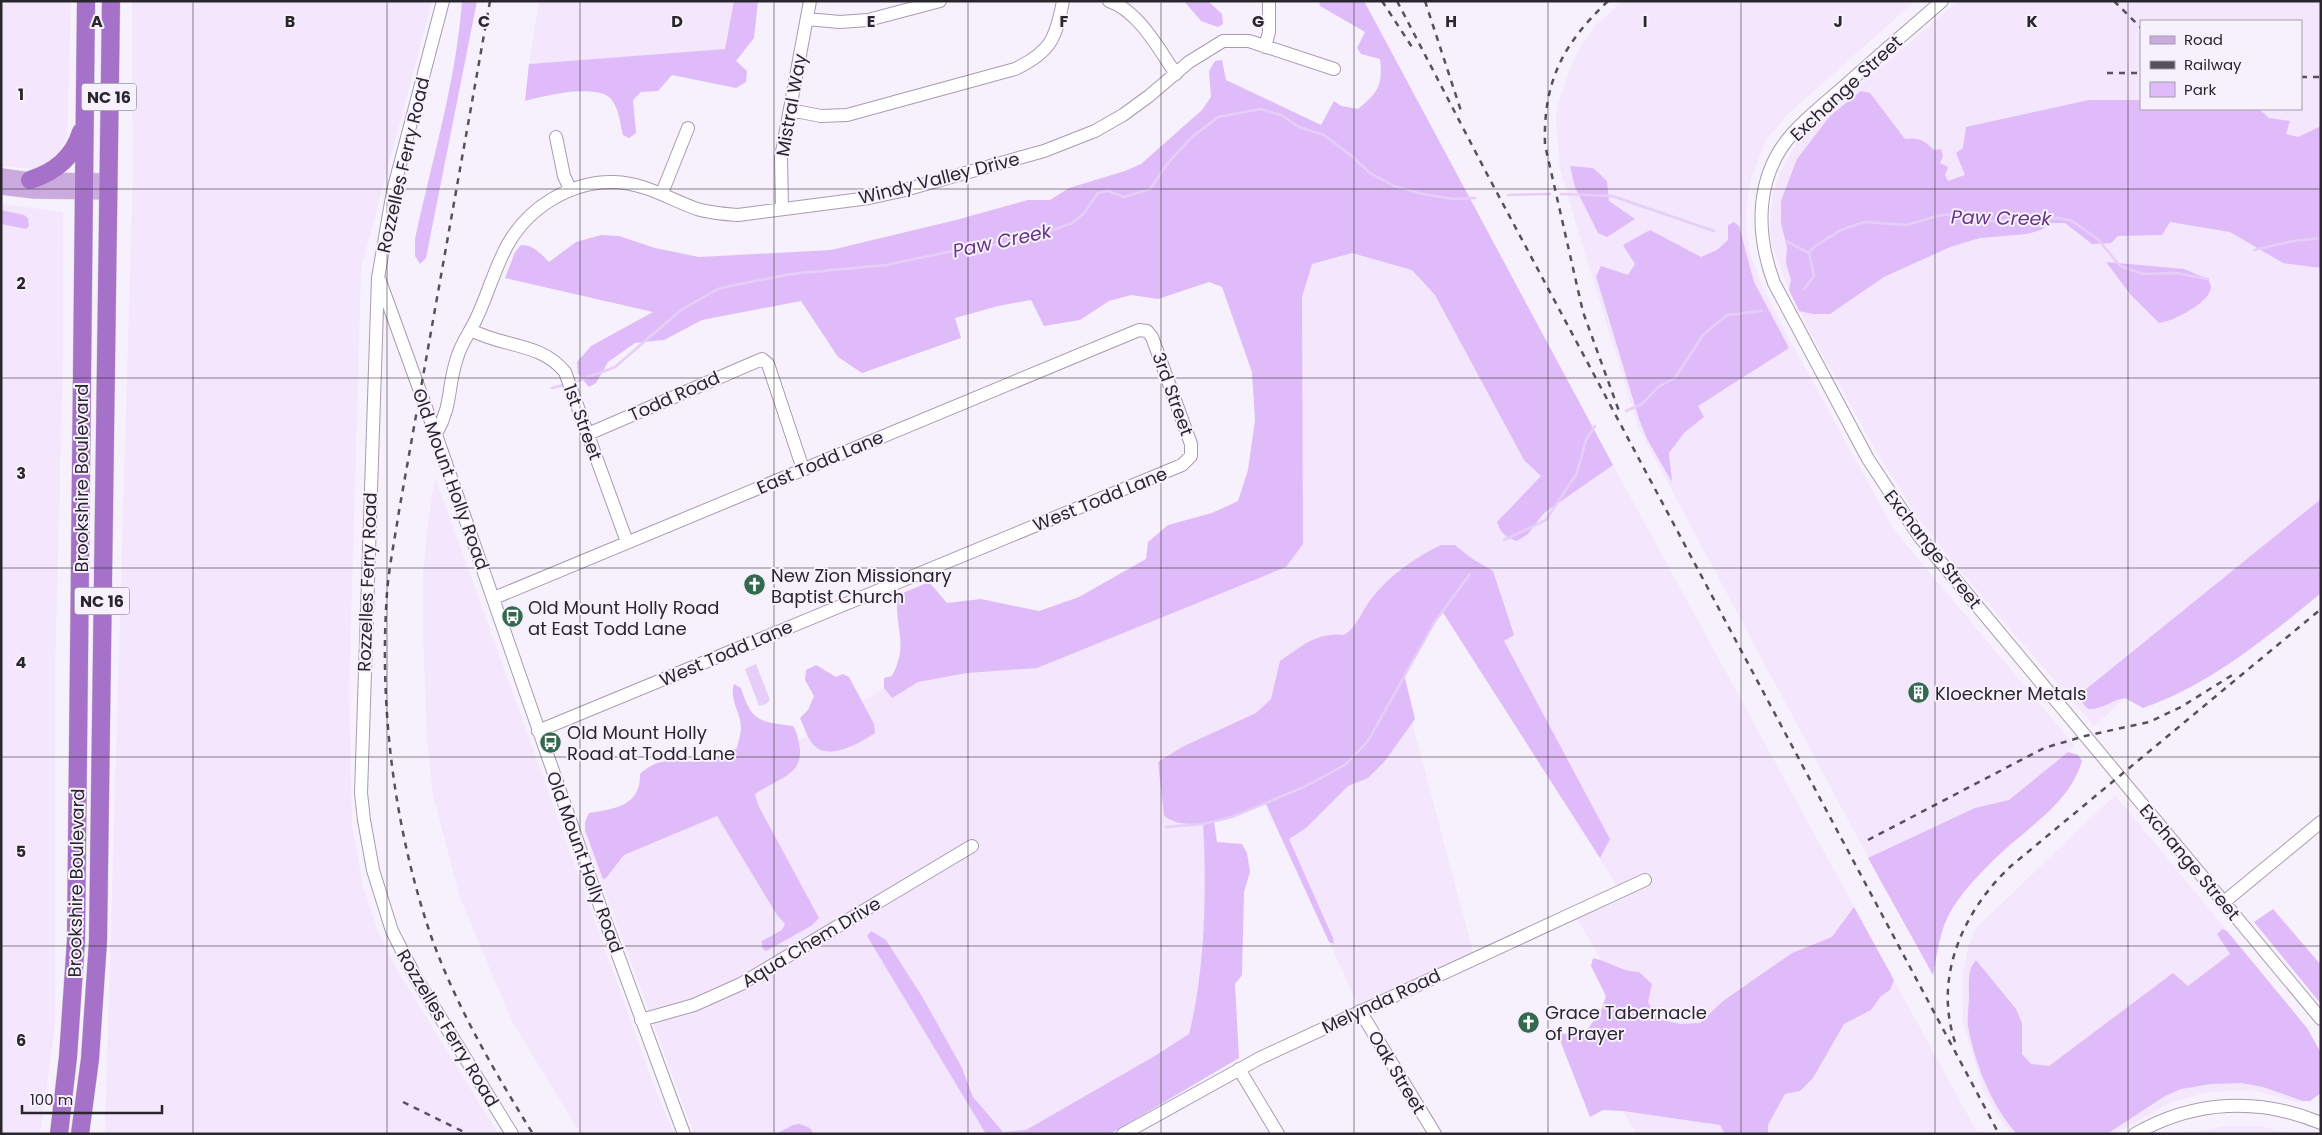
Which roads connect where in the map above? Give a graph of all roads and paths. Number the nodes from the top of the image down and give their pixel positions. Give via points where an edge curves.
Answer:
1 (86, 1) edge
2 (111, 1) edge
3 (443, 1) edge
4 (810, 1) edge
5 (940, 1) edge
6 (1062, 1) edge
7 (1110, 1) edge
8 (1269, 1) edge
9 (1942, 1) edge
10 (806, 19) junction
11 (1266, 47) junction
12 (1334, 69) dead end
13 (1176, 74) junction
14 (790, 110) junction
15 (85, 120) junction
16 (688, 128) dead end
17 (556, 137) dead end
18 (1, 176) edge
19 (30, 180) junction
20 (1, 187) edge
21 (84, 187) junction
22 (108, 187) junction
23 (570, 190) junction
24 (662, 193) junction
25 (782, 209) junction
26 (378, 278) junction
27 (472, 330) junction
28 (1147, 331) joint
29 (436, 434) junction
30 (588, 434) junction
31 (1190, 459) joint
32 (803, 469) junction
33 (627, 542) junction
34 (494, 598) junction
35 (538, 731) junction
36 (2321, 822) edge
37 (972, 846) dead end
38 (1645, 880) dead end
39 (2224, 902) junction
40 (1360, 1011) junction
41 (2321, 1019) edge
42 (641, 1020) junction
43 (1239, 1069) junction
44 (2321, 1123) edge
45 (59, 1134) edge
46 (80, 1134) edge
47 (512, 1134) edge
48 (684, 1134) edge
49 (1123, 1134) edge
50 (1278, 1134) edge
51 (1435, 1134) edge
52 (2135, 1134) edge

1 - 15 highway, Brookshire Boulevard / NC 16
2 - 22 highway, Brookshire Boulevard / NC 16
3 - 26 street, Rozzelles Ferry Road via 390,208
4 - 10 street, Mistral Way
5 - 10 street via 868,20
6 - 14 street via 1058,29 1052,40 1030,62 1015,69 847,115 821,116
7 - 13 street via 1134,18
8 - 11 street
9 - 39 street, Exchange Street via 1805,122 1783,146 1771,170 1762,202 1760,223 1766,263 1868,459 1900,510
10 - 14 street, Mistral Way
11 - 12 street, Windy Valley Drive
11 - 13 street, Windy Valley Drive via 1249,41 1223,41
13 - 25 street, Windy Valley Drive via 1123,115 1095,131 1044,151 901,192
14 - 25 street, Mistral Way via 781,157
15 - 19 highway via 68,158 49,173
15 - 21 highway, Brookshire Boulevard / NC 16
16 - 24 street
17 - 23 street
18 - 19 main road
19 - 21 main road
20 - 21 main road via 34,192
21 - 22 main road
21 - 45 highway, Brookshire Boulevard / NC 16 via 76,940
22 - 46 highway, Brookshire Boulevard / NC 16 via 98,941 90,1059
23 - 24 street, Windy Valley Drive via 616,182
23 - 27 street, Windy Valley Drive via 540,208 516,231
24 - 25 street, Windy Valley Drive via 719,214 754,214
26 - 29 street, Old Mount Holly Road
26 - 47 street, Rozzelles Ferry Road via 362,745 364,820 382,902 399,947
27 - 29 street, Windy Valley Drive via 456,360 448,407
27 - 30 street, 1st Street via 491,340 530,348 556,361 569,381
28 - 31 street, 3rd Street via 1191,444
28 - 32 street, East Todd Lane via 1139,330 1113,340
29 - 34 street, Old Mount Holly Road
30 - 32 street, Todd Road via 762,359 768,364
30 - 33 street, 1st Street
31 - 35 street, West Todd Lane
32 - 33 street, East Todd Lane
33 - 34 street, East Todd Lane
34 - 35 street, Old Mount Holly Road
35 - 42 street, Old Mount Holly Road
36 - 39 street
37 - 42 street, Aqua Chem Drive via 741,984 694,1005
38 - 40 street, Melynda Road
39 - 41 street, Exchange Street
40 - 43 street, Melynda Road
40 - 51 street, Oak Street
42 - 48 street, Old Mount Holly Road
43 - 49 street, Melynda Road
43 - 50 street
44 - 52 street via 2279,1109 2226,1105 2177,1115

